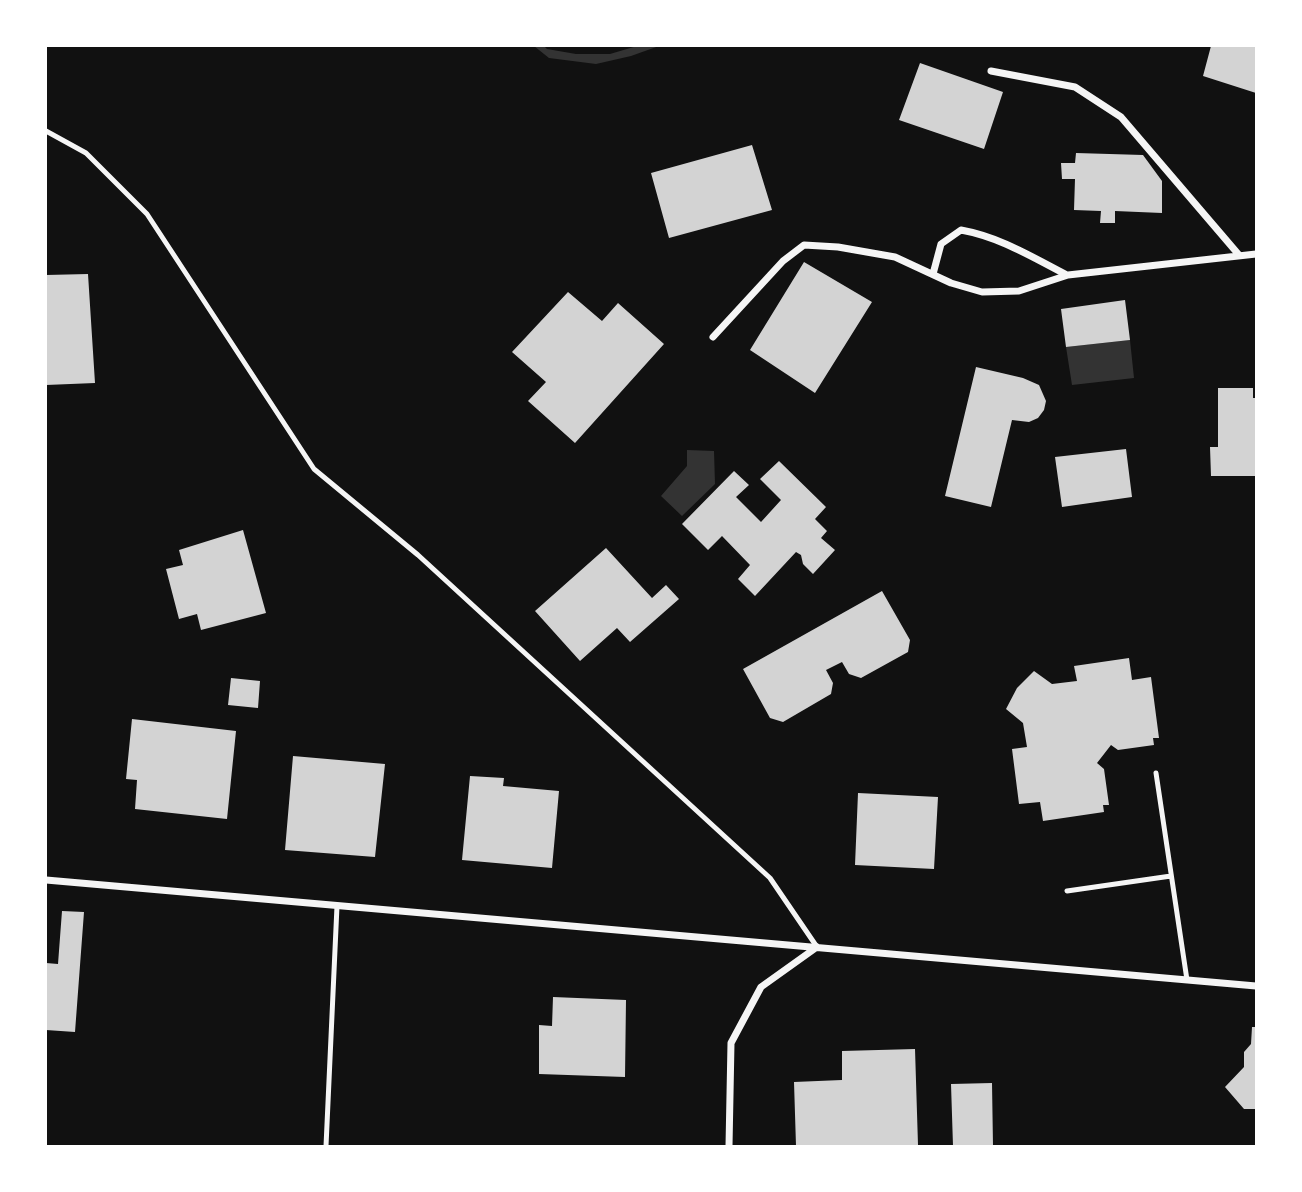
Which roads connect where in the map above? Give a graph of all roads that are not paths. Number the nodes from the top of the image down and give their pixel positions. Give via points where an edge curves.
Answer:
1 (991, 71) dead end
2 (46, 131) edge
3 (1256, 254) edge
4 (1239, 256) junction
5 (933, 274) junction
6 (1068, 275) junction
7 (713, 337) dead end
8 (1156, 773) dead end
9 (1171, 876) junction
10 (46, 880) edge
11 (1067, 891) dead end
12 (337, 906) junction
13 (817, 947) junction
14 (1187, 980) junction
15 (1256, 986) edge
16 (326, 1146) edge
17 (729, 1146) edge

1 - 4 street via 1075,87 1121,117
2 - 13 lane via 86,153 147,214 314,469 418,555 770,878
3 - 4 street
4 - 6 street
5 - 6 street via 982,292 1018,291
5 - 6 street via 941,244 961,230 994,239
5 - 7 street via 895,257 804,246 783,261
8 - 9 lane
9 - 11 lane
9 - 14 lane
10 - 12 street
12 - 13 street
12 - 16 lane
13 - 14 street
13 - 17 street via 761,987 731,1043
14 - 15 street

